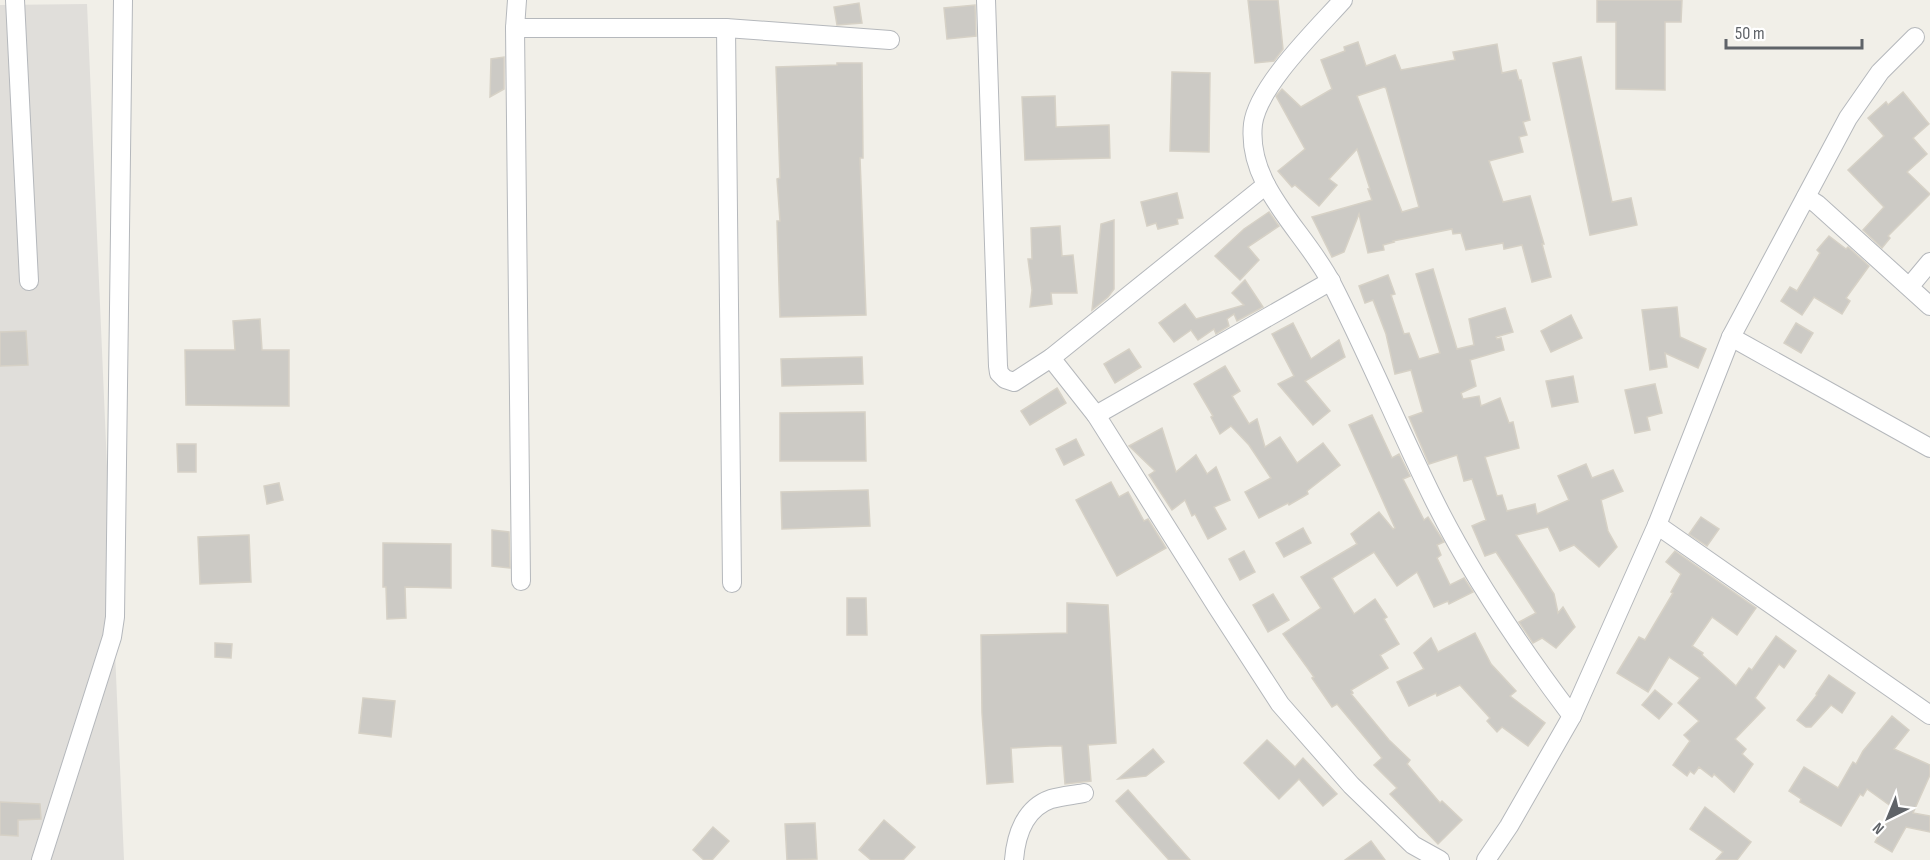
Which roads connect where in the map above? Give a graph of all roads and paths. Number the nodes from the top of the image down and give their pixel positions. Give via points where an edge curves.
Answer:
1 (15, 0) edge
2 (123, 0) edge
3 (517, 0) edge
4 (986, 0) edge
5 (1343, 0) edge
6 (726, 27) junction
7 (515, 28) junction
8 (1915, 37) dead end
9 (890, 40) dead end
10 (1266, 185) junction
11 (1806, 197) junction
12 (1930, 262) edge
13 (29, 281) dead end
14 (1331, 281) junction
15 (1910, 286) junction
16 (1930, 306) edge
17 (1731, 337) junction
18 (1051, 358) junction
19 (1096, 415) junction
20 (1930, 448) edge
21 (1657, 525) junction
22 (521, 581) dead end
23 (732, 583) dead end
24 (1930, 715) edge
25 (1572, 716) junction
26 (1084, 793) dead end
27 (41, 860) edge
28 (1014, 860) edge
29 (1440, 860) edge
30 (1486, 860) edge

1 - 13 street
2 - 27 street via 115,616 112,637
3 - 7 street
4 - 18 street via 999,373 1014,382
5 - 10 street via 1266,91 1253,122 1253,147
6 - 7 street
6 - 9 street
6 - 23 street
7 - 22 street
8 - 11 street via 1880,72 1848,118
10 - 14 street
10 - 18 street
11 - 15 street
11 - 17 street
12 - 15 street
14 - 19 street
14 - 25 street via 1434,500 1530,661
15 - 16 street
17 - 20 street
17 - 21 street
18 - 19 street
19 - 29 street via 1280,704 1351,785 1413,845
21 - 24 street
21 - 25 street
25 - 30 street
26 - 28 street via 1050,800 1027,816 1016,840

